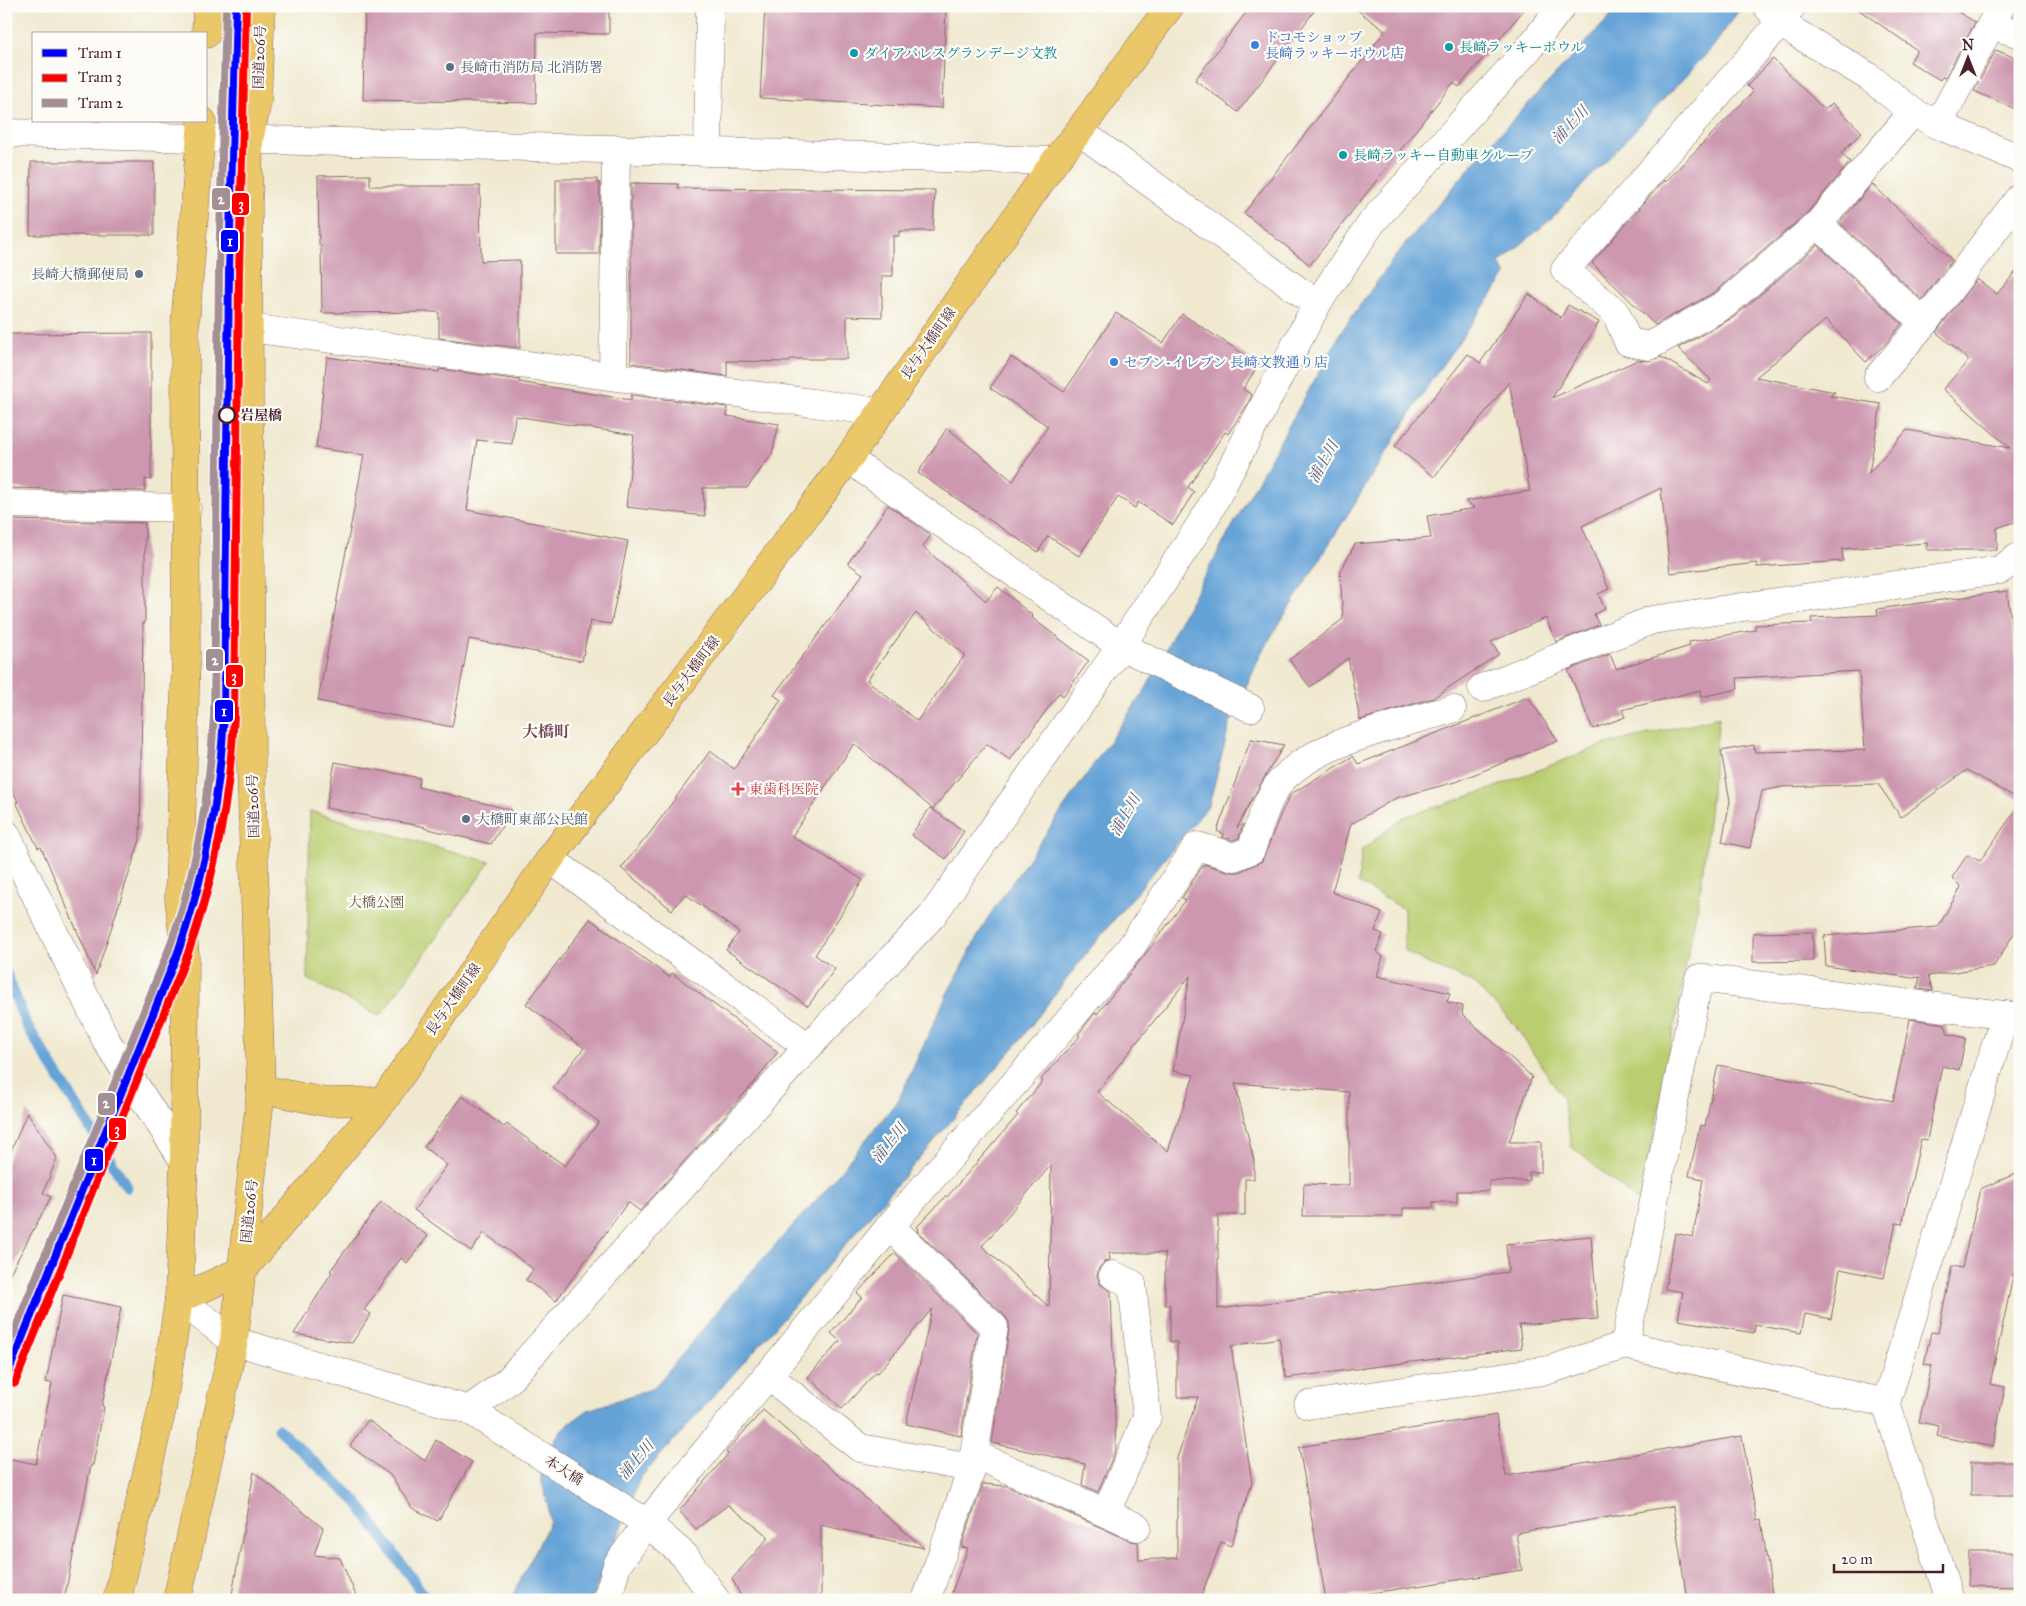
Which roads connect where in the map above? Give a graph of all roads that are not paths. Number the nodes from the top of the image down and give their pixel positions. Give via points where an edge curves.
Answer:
1 (207, 6) edge
2 (261, 6) edge
3 (710, 6) edge
4 (1170, 6) edge
5 (1562, 6) edge
6 (1780, 12) edge
7 (1996, 15) edge
8 (206, 32) edge
9 (2020, 34) edge
10 (1913, 112) junction
11 (1938, 125) junction
12 (202, 130) edge
13 (1079, 131) junction
14 (6, 133) edge
15 (249, 140) junction
16 (616, 149) junction
17 (708, 152) junction
18 (2020, 159) edge
19 (1055, 161) junction
20 (2020, 197) edge
21 (1818, 224) junction
22 (1317, 304) junction
23 (1924, 323) junction
24 (249, 328) junction
25 (613, 376) junction
26 (1878, 377) dead end
27 (880, 412) junction
28 (848, 459) junction
29 (6, 504) edge
30 (187, 508) junction
31 (2020, 556) edge
32 (1121, 646) junction
33 (1482, 688) dead end
34 (1250, 708) dead end
35 (1452, 709) dead end
36 (6, 834) edge
37 (550, 859) junction
38 (2012, 1016) edge
39 (808, 1047) junction
40 (261, 1089) junction
41 (383, 1101) junction
42 (184, 1161) junction
43 (890, 1226) junction
44 (243, 1270) junction
45 (1113, 1275) dead end
46 (179, 1299) junction
47 (234, 1341) junction
48 (1625, 1345) junction
49 (768, 1375) junction
50 (1886, 1403) junction
51 (1308, 1405) dead end
52 (469, 1410) junction
53 (973, 1461) junction
54 (1106, 1513) junction
55 (647, 1523) junction
56 (1137, 1527) dead end
57 (117, 1600) edge
58 (177, 1600) edge
59 (607, 1600) edge
60 (716, 1600) edge
61 (926, 1600) edge
62 (1950, 1600) edge

1 - 8 main road
2 - 15 main road, 国道206号 via 257,102
3 - 17 street
4 - 13 main road, 長与大橋町線
5 - 22 street via 1530,47 1373,221
6 - 10 street
6 - 21 street via 1565,270 1616,313 1628,342 1649,346 1724,305
7 - 9 street
7 - 11 street
10 - 11 street
10 - 21 street
11 - 18 street
12 - 14 street
12 - 15 street
12 - 30 main road via 185,325
13 - 19 main road, 長与大橋町線
13 - 22 street
15 - 16 street
15 - 24 main road, 国道206号
16 - 17 street
16 - 25 street
17 - 19 street
19 - 27 main road, 長与大橋町線
20 - 23 street
21 - 23 street
22 - 32 street via 1208,512
23 - 26 street
24 - 25 street
24 - 40 main road, 国道206号 via 251,766
25 - 27 street
27 - 28 main road, 長与大橋町線
28 - 32 street
28 - 37 main road, 長与大橋町線
29 - 30 street
30 - 42 main road via 179,898 185,956
31 - 33 street via 2000,570 1652,620
32 - 34 street
32 - 39 street via 932,916
35 - 43 street via 1324,750 1293,770 1281,781 1269,803 1251,850 1234,857 1197,846 1130,947
36 - 42 street via 107,1042
37 - 39 street
37 - 41 main road, 長与大橋町線
38 - 48 street via 1699,978
38 - 50 street
39 - 52 street via 508,1381
40 - 41 main road via 325,1102
40 - 44 main road, 国道206号
41 - 44 main road, 長与大橋町線
42 - 46 main road
43 - 49 street
43 - 53 street via 994,1327
44 - 46 main road, 長与大橋町線
44 - 47 main road, 国道206号
45 - 54 street via 1132,1284 1147,1417
46 - 47 street
46 - 57 main road via 162,1409
47 - 52 street, 本大橋
47 - 58 main road, 国道206号
48 - 50 street
48 - 51 street via 1549,1370
49 - 53 street via 860,1448
49 - 55 street
50 - 62 street
52 - 55 street, 本大橋
53 - 54 street
53 - 61 street
54 - 56 street
55 - 59 street via 617,1565
55 - 60 street, 本大橋 via 685,1556

